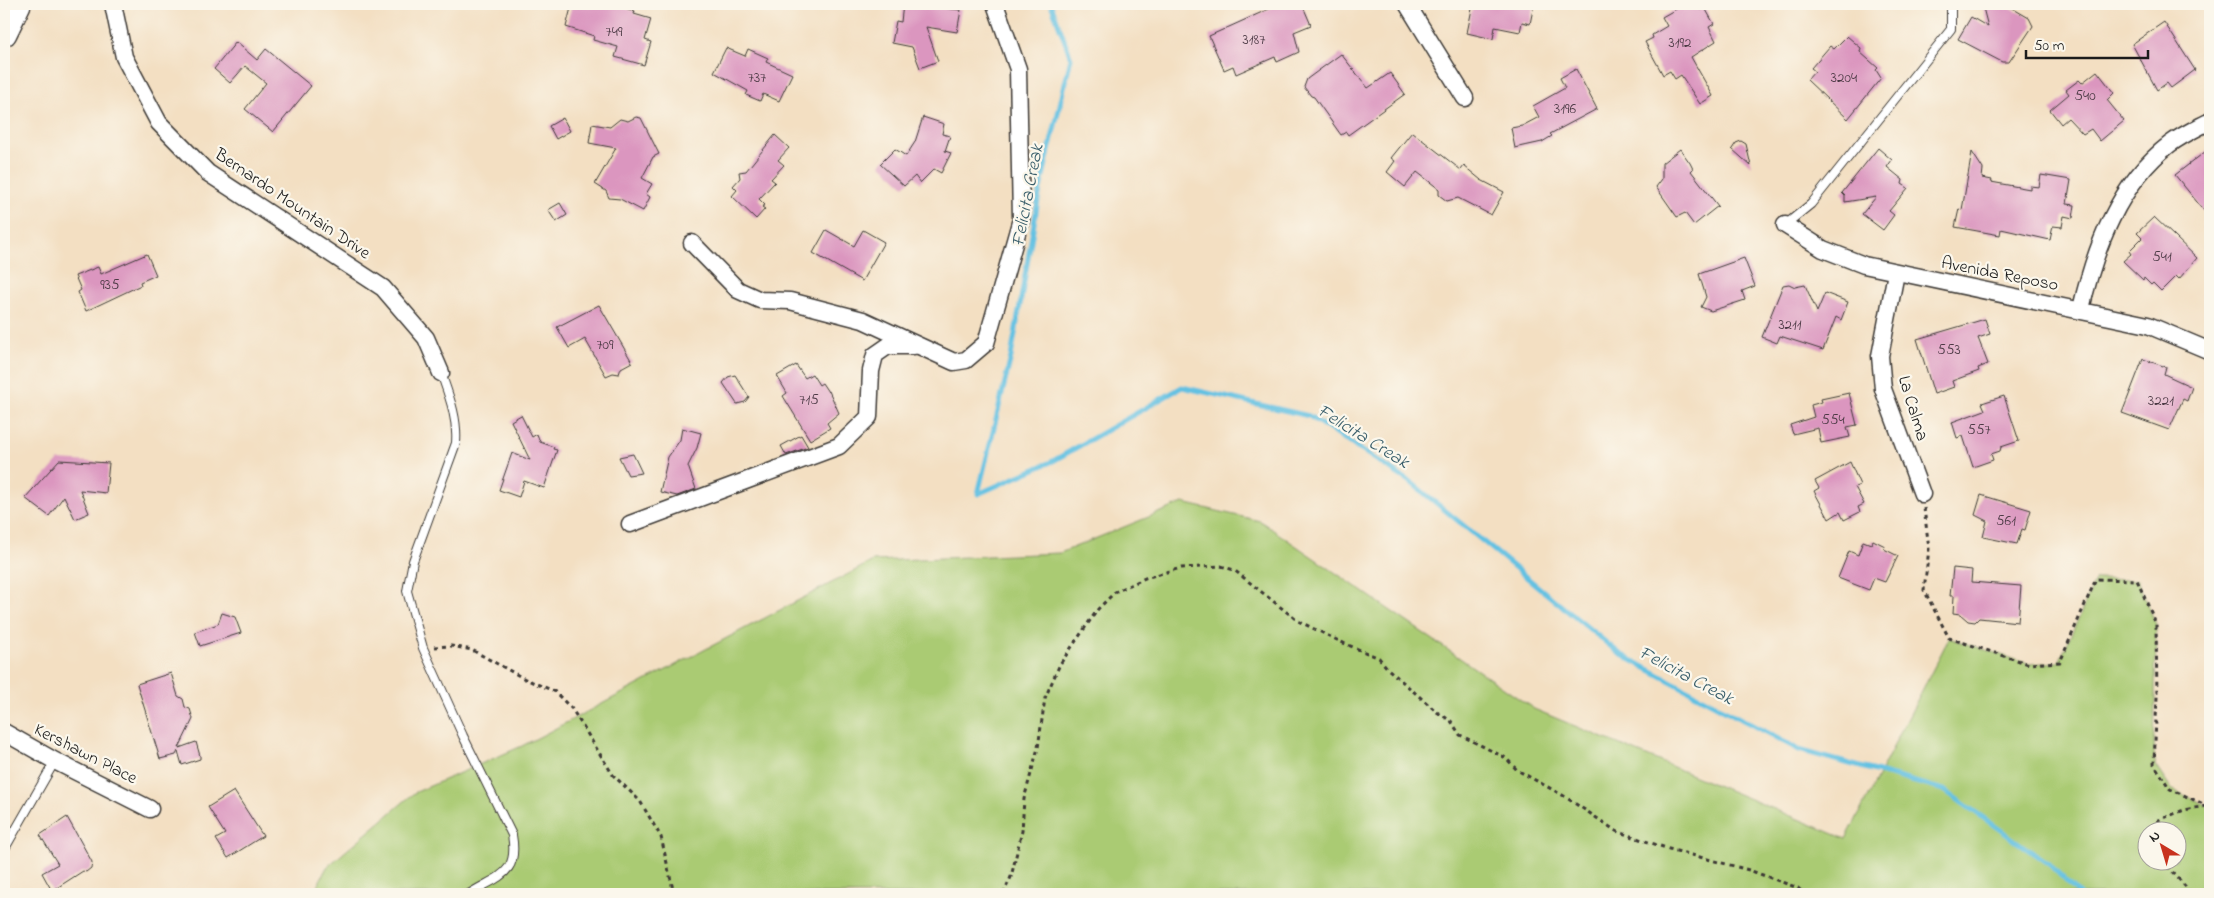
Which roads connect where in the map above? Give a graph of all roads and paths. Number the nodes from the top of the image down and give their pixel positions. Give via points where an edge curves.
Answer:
1 (18, 4) edge
2 (114, 4) edge
3 (995, 4) edge
4 (1407, 4) edge
5 (1951, 8) dead end
6 (4, 33) edge
7 (1465, 98) dead end
8 (2210, 121) edge
9 (1785, 226) joint
10 (692, 243) dead end
11 (1896, 273) junction
12 (2081, 309) junction
13 (919, 346) junction
14 (2210, 351) edge
15 (441, 373) joint
16 (1922, 494) joint
17 (630, 524) dead end
18 (424, 648) junction
19 (4, 732) edge
20 (55, 761) junction
21 (2208, 806) edge
22 (150, 809) dead end
23 (2159, 820) edge
24 (4, 850) edge
25 (2171, 870) edge
26 (469, 894) edge
27 (674, 894) edge
28 (1003, 894) edge
29 (1804, 894) edge
30 (2192, 894) edge

1 - 6 main road
2 - 15 street, Bernardo Mountain Drive via 124,57 159,122 208,173 383,288 426,338
3 - 13 street via 1018,69 1021,219 986,343 966,360 954,362
4 - 7 street
5 - 9 lane via 1951,29 1811,204
8 - 12 street via 2170,144 2134,179 2120,199 2088,279
9 - 11 street, Avenida Reposo via 1823,249
10 - 13 street via 738,290 760,300 790,301 863,320
11 - 12 street, Avenida Reposo
11 - 16 street, La Calma via 1880,356 1884,389
12 - 14 street, Avenida Reposo via 2148,325
13 - 17 street via 888,346 874,355 869,417 839,446
15 - 18 lane via 457,426 456,443 412,561 407,591
16 - 21 path via 1929,549 1924,590 1949,638 2029,664 2060,662 2096,579 2136,580 2156,624 2154,764 2170,789
18 - 26 lane via 512,835 514,860 511,868
18 - 27 path via 450,646 472,650 554,691 572,708 613,775 640,801 661,837
19 - 20 street, Kershawn Place
20 - 22 street, Kershawn Place
20 - 24 lane
21 - 23 path via 2184,810
25 - 30 path
28 - 29 path via 1011,877 1022,831 1024,799 1038,748 1045,698 1060,664 1098,609 1115,592 1145,578 1181,568 1221,566 1234,570 1298,620 1379,658 1436,712 1450,721 1460,735 1506,758 1517,770 1564,796 1616,831 1749,870 1798,888

